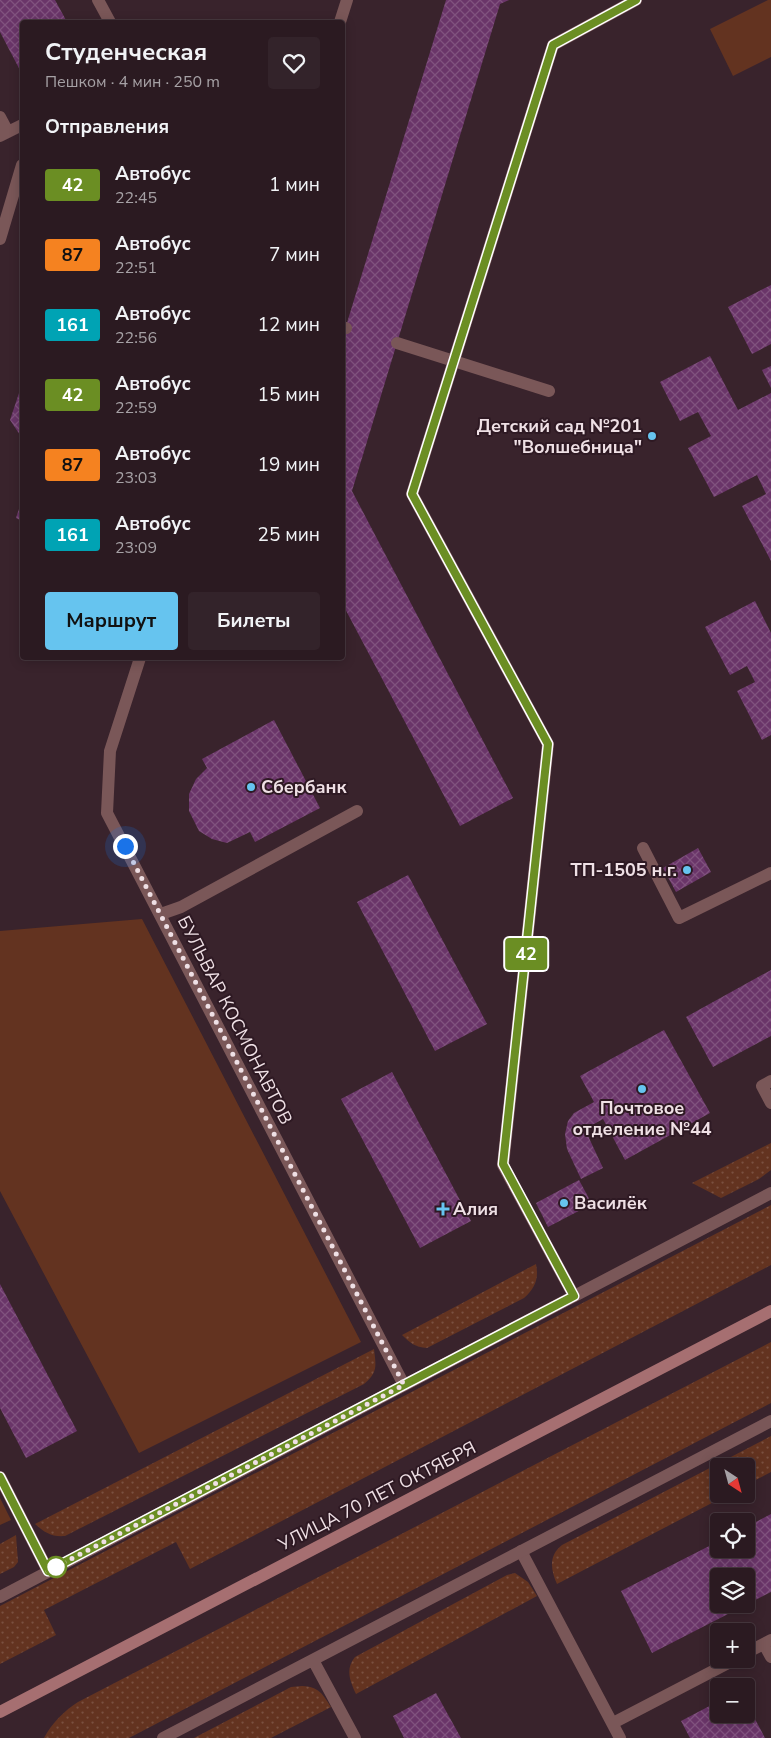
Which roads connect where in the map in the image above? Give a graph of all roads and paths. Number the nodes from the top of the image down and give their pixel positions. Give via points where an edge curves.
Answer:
1 (98, 0) edge
2 (347, 0) edge
3 (636, 0) edge
4 (109, 20) edge
5 (341, 20) edge
6 (0, 117) edge
7 (20, 126) edge
8 (4, 134) edge
9 (20, 172) edge
10 (0, 239) edge
11 (397, 343) dead end
12 (452, 362) junction
13 (549, 391) dead end
14 (139, 660) edge
15 (356, 811) dead end
16 (643, 848) dead end
17 (771, 873) edge
18 (161, 914) junction
19 (771, 1082) edge
20 (771, 1103) edge
21 (771, 1193) edge
22 (574, 1296) junction
23 (771, 1311) edge
24 (404, 1385) junction
25 (771, 1421) edge
26 (0, 1477) edge
27 (521, 1551) junction
28 (48, 1571) junction
29 (0, 1597) edge
30 (768, 1642) edge
31 (755, 1648) edge
32 (771, 1657) edge
33 (313, 1660) junction
34 (719, 1668) edge
35 (0, 1712) edge
36 (613, 1723) junction
37 (163, 1738) edge
38 (355, 1738) edge
39 (620, 1738) edge

1 - 4 street
2 - 5 street
3 - 12 street via 553,45
6 - 8 street
7 - 8 street
9 - 10 street
11 - 12 street
12 - 13 street
12 - 22 street via 412,494 548,744 503,1164
14 - 18 street, БУЛЬВАР КОСМОНАВТОВ via 110,751 107,813
15 - 18 street via 181,907
16 - 17 street via 679,918
18 - 24 street, БУЛЬВАР КОСМОНАВТОВ
19 - 20 street via 762,1086
21 - 22 street
22 - 24 street
23 - 35 main road, УЛИЦА 70 ЛЕТ ОКТЯБРЯ
24 - 28 street
25 - 27 street
26 - 28 street
27 - 33 street
27 - 36 street
28 - 29 street
30 - 31 street
30 - 32 street
33 - 37 street
33 - 38 street
34 - 36 street
36 - 39 street

